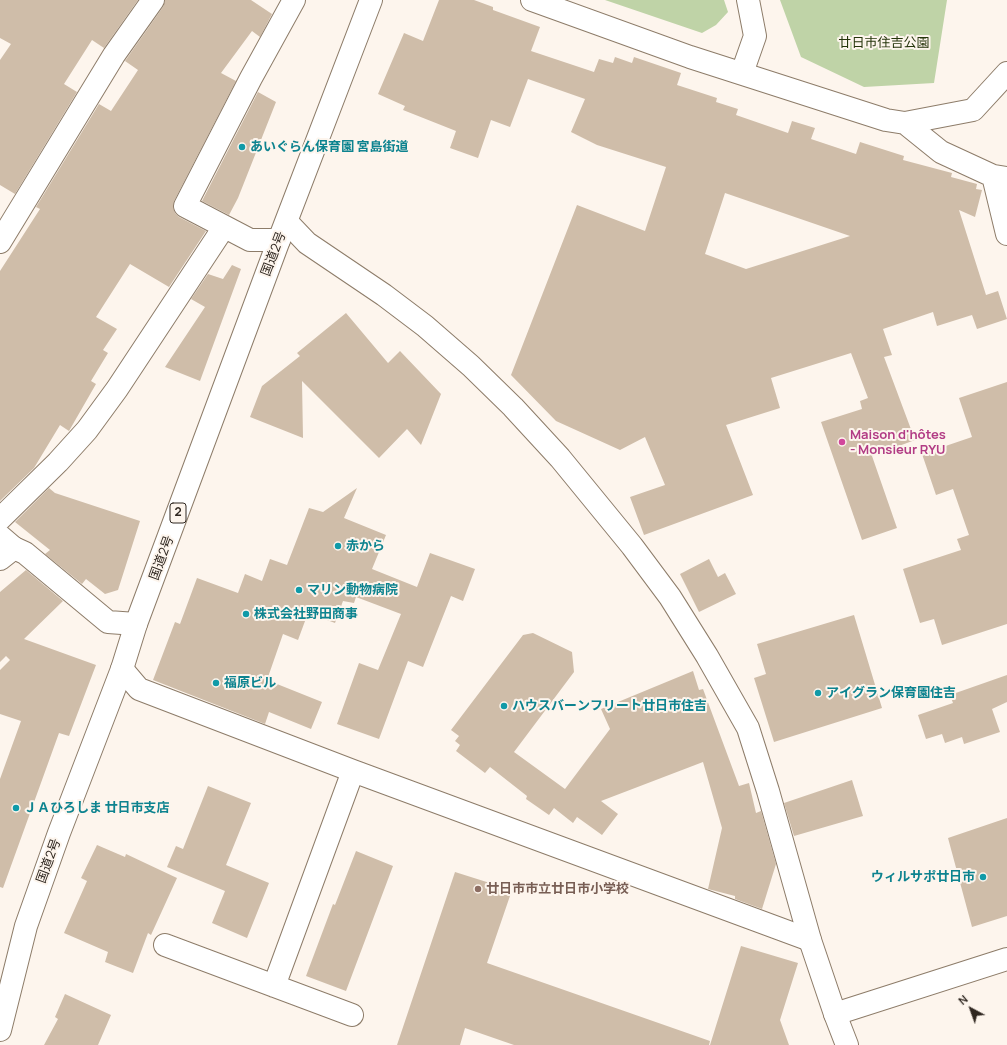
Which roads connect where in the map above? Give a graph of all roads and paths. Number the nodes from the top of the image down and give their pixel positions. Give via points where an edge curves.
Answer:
1 (153, 0) edge
2 (294, 0) edge
3 (372, 0) edge
4 (532, 0) edge
5 (748, 0) edge
6 (742, 73) junction
7 (1007, 73) edge
8 (904, 123) junction
9 (1000, 177) edge
10 (224, 227) junction
11 (283, 231) junction
12 (1007, 234) edge
13 (0, 242) edge
14 (0, 519) edge
15 (5, 548) edge
16 (136, 624) junction
17 (122, 669) junction
18 (353, 771) junction
19 (810, 940) junction
20 (165, 944) dead end
21 (1007, 959) edge
22 (274, 986) junction
23 (4, 999) edge
24 (835, 1014) junction
25 (352, 1015) dead end
26 (0, 1030) edge
27 (847, 1045) edge

1 - 13 main road via 114,55
2 - 10 main road via 185,206
3 - 11 main road, 国道2号 / 2
4 - 6 main road
5 - 6 main road via 755,36
6 - 8 main road via 886,120
7 - 8 main road via 973,110
8 - 9 main road via 941,152
9 - 12 main road
10 - 11 main road via 250,240
10 - 14 main road via 87,430
11 - 16 main road, 国道2号 / 2
11 - 19 main road via 307,243 407,313 471,366 560,458 670,597 748,728
15 - 16 main road via 25,553 108,622
16 - 17 main road, 国道2号 / 2
17 - 18 main road via 139,689
17 - 23 main road, 国道2号 / 2 via 59,833 26,926
18 - 19 main road
18 - 22 main road
19 - 24 main road
20 - 22 main road
21 - 24 main road
22 - 25 main road
23 - 26 main road, 国道2号 / 2
24 - 27 main road

